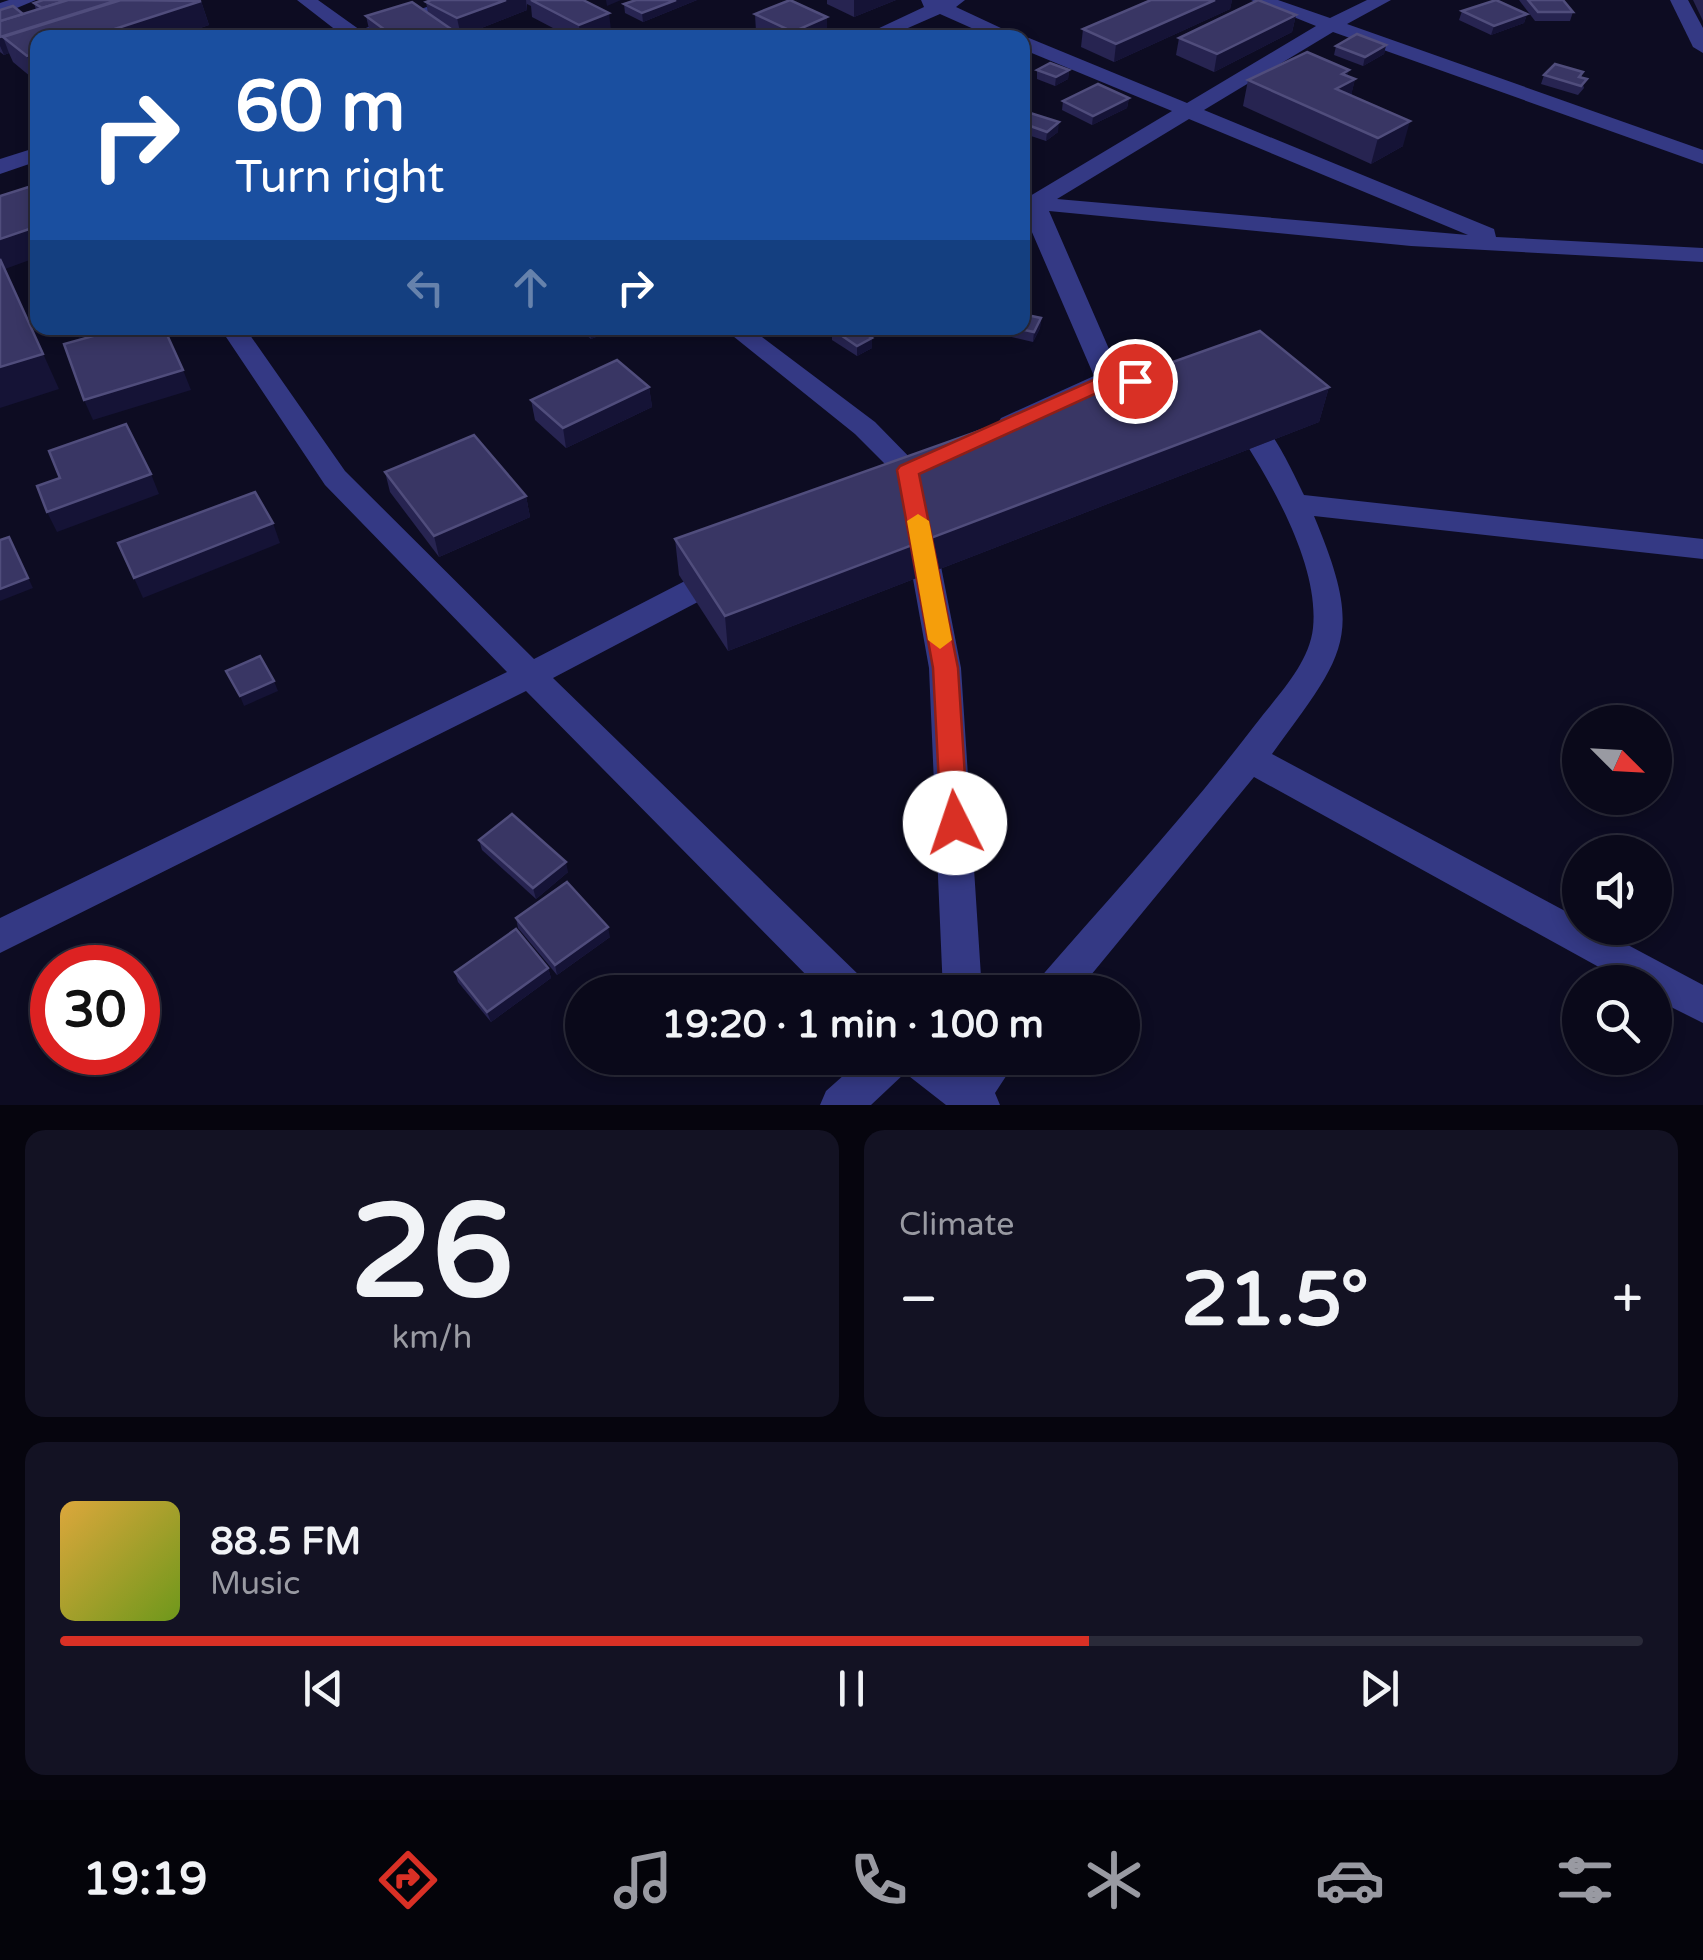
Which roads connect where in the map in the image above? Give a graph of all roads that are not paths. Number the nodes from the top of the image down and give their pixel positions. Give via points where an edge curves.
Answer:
1 (28, 0) edge
2 (306, 0) edge
3 (465, 0) edge
4 (1260, 0) edge
5 (1382, 0) edge
6 (1680, 0) edge
7 (940, 2) edge
8 (0, 8) edge
9 (1331, 25) junction
10 (348, 30) edge
11 (378, 30) edge
12 (883, 30) edge
13 (995, 30) edge
14 (1030, 45) edge
15 (1703, 47) edge
16 (1191, 112) junction
17 (30, 156) edge
18 (1703, 158) edge
19 (0, 167) edge
20 (1030, 201) edge
21 (1030, 202) edge
22 (1030, 206) edge
23 (1509, 244) junction
24 (1703, 255) edge
25 (238, 335) edge
26 (743, 335) edge
27 (1109, 379) junction
28 (992, 432) edge
29 (941, 455) edge
30 (908, 470) junction
31 (880, 488) edge
32 (1295, 504) junction
33 (1703, 548) edge
34 (752, 560) edge
35 (530, 675) junction
36 (1250, 758) junction
37 (0, 936) edge
38 (832, 975) edge
39 (962, 975) edge
40 (1067, 975) edge
41 (1703, 1004) edge
42 (874, 1075) edge
43 (841, 1105) edge

1 - 8 street
2 - 10 street
3 - 11 street
4 - 9 street
5 - 9 street
6 - 15 street
7 - 12 street
7 - 13 street
9 - 16 street
9 - 18 street
14 - 16 street
16 - 20 street
16 - 23 street
17 - 19 street
21 - 23 street
22 - 27 street
23 - 24 street
25 - 35 street via 336,478
26 - 30 street via 865,428
27 - 28 street
27 - 32 street via 1160,383 1243,415
29 - 30 street
30 - 31 street
30 - 39 street via 946,668
32 - 33 street
32 - 36 street via 1326,590 1329,628 1316,667
34 - 35 street
35 - 37 street
35 - 38 street
36 - 40 street
36 - 41 street
42 - 43 street

